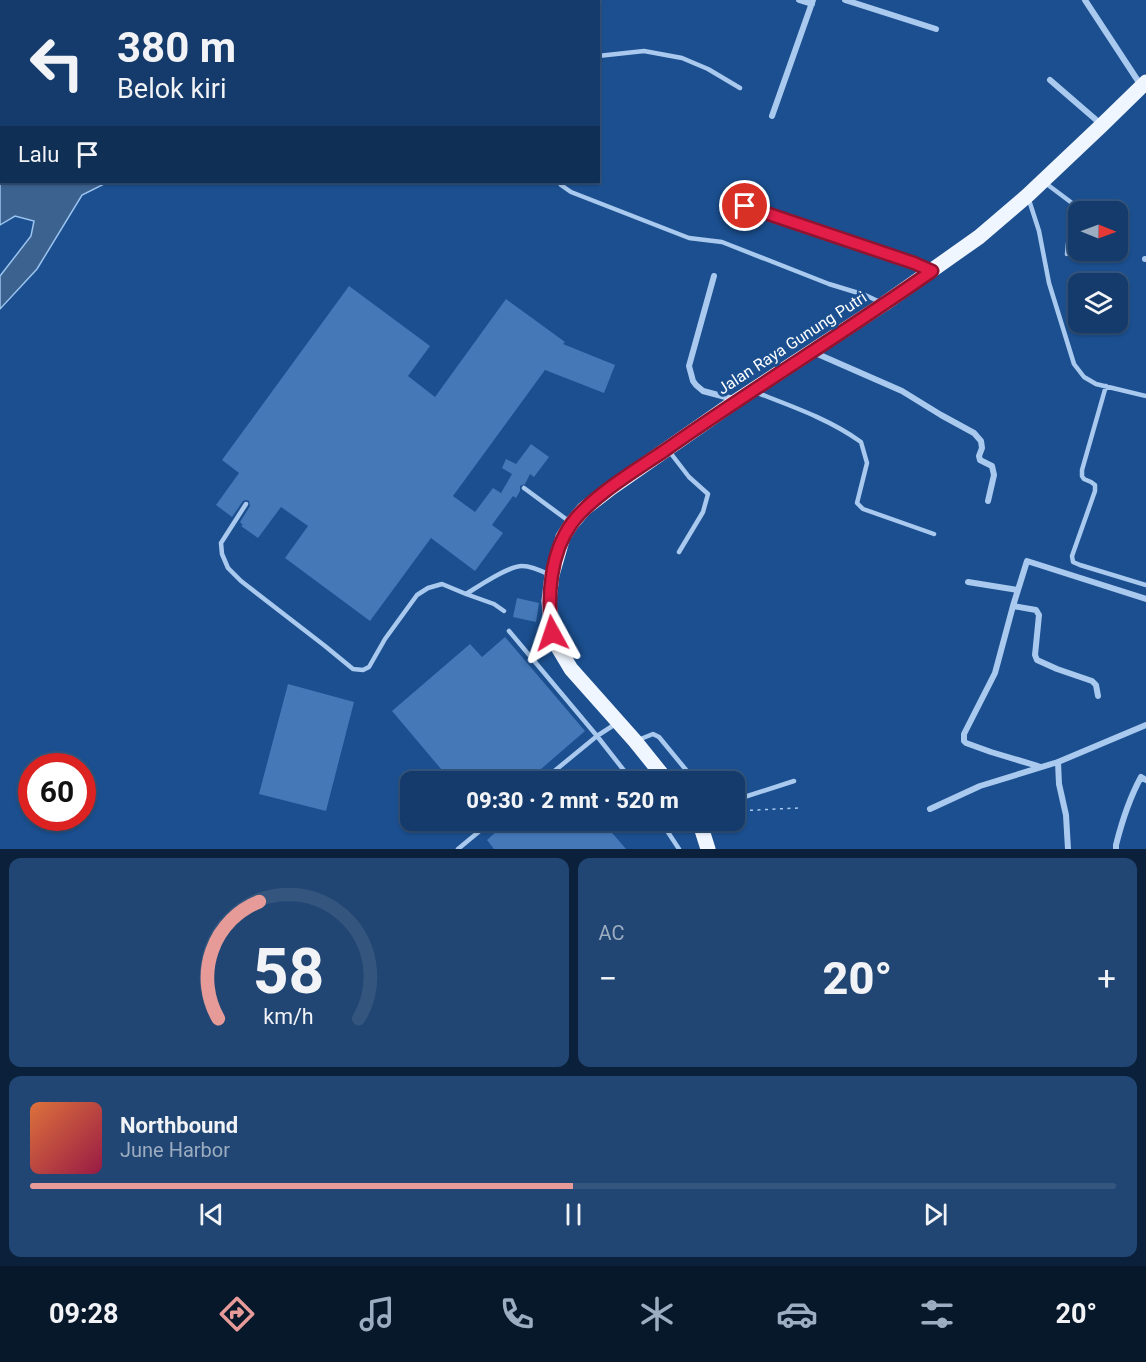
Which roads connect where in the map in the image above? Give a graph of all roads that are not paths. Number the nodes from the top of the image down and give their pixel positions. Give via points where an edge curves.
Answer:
1 (799, 0) edge
2 (845, 0) edge
3 (1087, 1) edge
4 (812, 2) edge
5 (858, 2) edge
6 (936, 29) dead end
7 (600, 56) edge
8 (1050, 80) dead end
9 (1144, 87) edge
10 (740, 88) dead end
11 (772, 116) dead end
12 (1102, 125) junction
13 (1043, 181) junction
14 (560, 183) edge
15 (1028, 195) junction
16 (745, 206) dead end
17 (1066, 254) dead end
18 (932, 271) junction
19 (714, 276) dead end
20 (884, 304) junction
21 (812, 352) junction
22 (1106, 386) junction
23 (752, 390) junction
24 (1146, 396) edge
25 (736, 400) junction
26 (667, 448) junction
27 (524, 488) dead end
28 (988, 501) dead end
29 (246, 504) dead end
30 (572, 523) junction
31 (934, 534) dead end
32 (679, 552) dead end
33 (552, 575) junction
34 (968, 582) dead end
35 (1146, 585) edge
36 (1018, 590) junction
37 (466, 594) junction
38 (1146, 599) edge
39 (1013, 606) junction
40 (504, 611) dead end
41 (509, 631) dead end
42 (1098, 696) dead end
43 (618, 722) junction
44 (1143, 727) edge
45 (1146, 734) edge
46 (597, 736) junction
47 (635, 741) junction
48 (1058, 762) junction
49 (1041, 767) junction
50 (1146, 769) edge
51 (554, 771) edge
52 (624, 771) edge
53 (659, 771) edge
54 (687, 771) edge
55 (1143, 779) edge
56 (794, 781) dead end
57 (745, 797) edge
58 (930, 809) dead end
59 (480, 831) edge
60 (667, 831) edge
61 (702, 831) edge
62 (458, 849) edge
63 (679, 849) edge
64 (708, 849) edge
65 (1068, 849) edge
66 (1116, 849) edge

1 - 4 street
2 - 5 street
3 - 9 street
4 - 11 street
5 - 6 street
7 - 10 lane via 644,51 682,58
8 - 12 street
9 - 12 main road, Jalan Raya Gunung Putri
12 - 13 main road, Jalan Raya Gunung Putri
13 - 15 main road, Jalan Raya Gunung Putri
13 - 17 lane via 1072,203 1074,215
14 - 20 lane via 571,192 689,238 722,242
15 - 18 main road, Jalan Raya Gunung Putri
15 - 22 lane via 1074,364 1084,377
16 - 18 street
18 - 20 main road, Jalan Raya Gunung Putri
19 - 25 street via 689,366 693,381 703,391
20 - 21 main road, Jalan Raya Gunung Putri
21 - 23 main road, Jalan Raya Gunung Putri
21 - 28 street via 902,392 974,432 981,441 980,460 992,466 994,475
22 - 24 lane
22 - 35 lane via 1082,470 1084,479 1095,485 1095,491 1073,562
23 - 25 main road, Jalan Raya Gunung Putri
23 - 31 lane via 795,407 861,442 867,463 859,507
25 - 26 main road, Jalan Raya Gunung Putri
26 - 30 main road, Jalan Raya Gunung Putri via 584,509
26 - 32 lane via 708,494 704,512
27 - 30 lane
29 - 37 lane via 221,543 228,568 352,669 369,666 417,595 442,584
30 - 33 main road, Jalan Raya Gunung Putri via 563,537
33 - 37 lane via 522,566
33 - 43 main road, Jalan Raya Gunung Putri via 550,620 559,649
34 - 36 street
36 - 38 street via 1027,561
36 - 39 street
37 - 40 lane
39 - 42 street via 1036,610 1039,615 1037,660 1092,681
39 - 49 street via 995,673 964,738 966,743
41 - 46 lane
43 - 46 lane
43 - 47 main road, Jalan Raya Gunung Putri
44 - 45 street
44 - 48 street
46 - 51 lane
46 - 52 lane
47 - 53 main road, Jalan Raya Gunung Putri
47 - 54 lane via 652,734 659,737
48 - 49 street
48 - 65 street
49 - 58 street via 980,786
50 - 55 street
55 - 66 street via 1130,796
56 - 57 lane
59 - 62 lane
60 - 63 lane
61 - 64 main road

